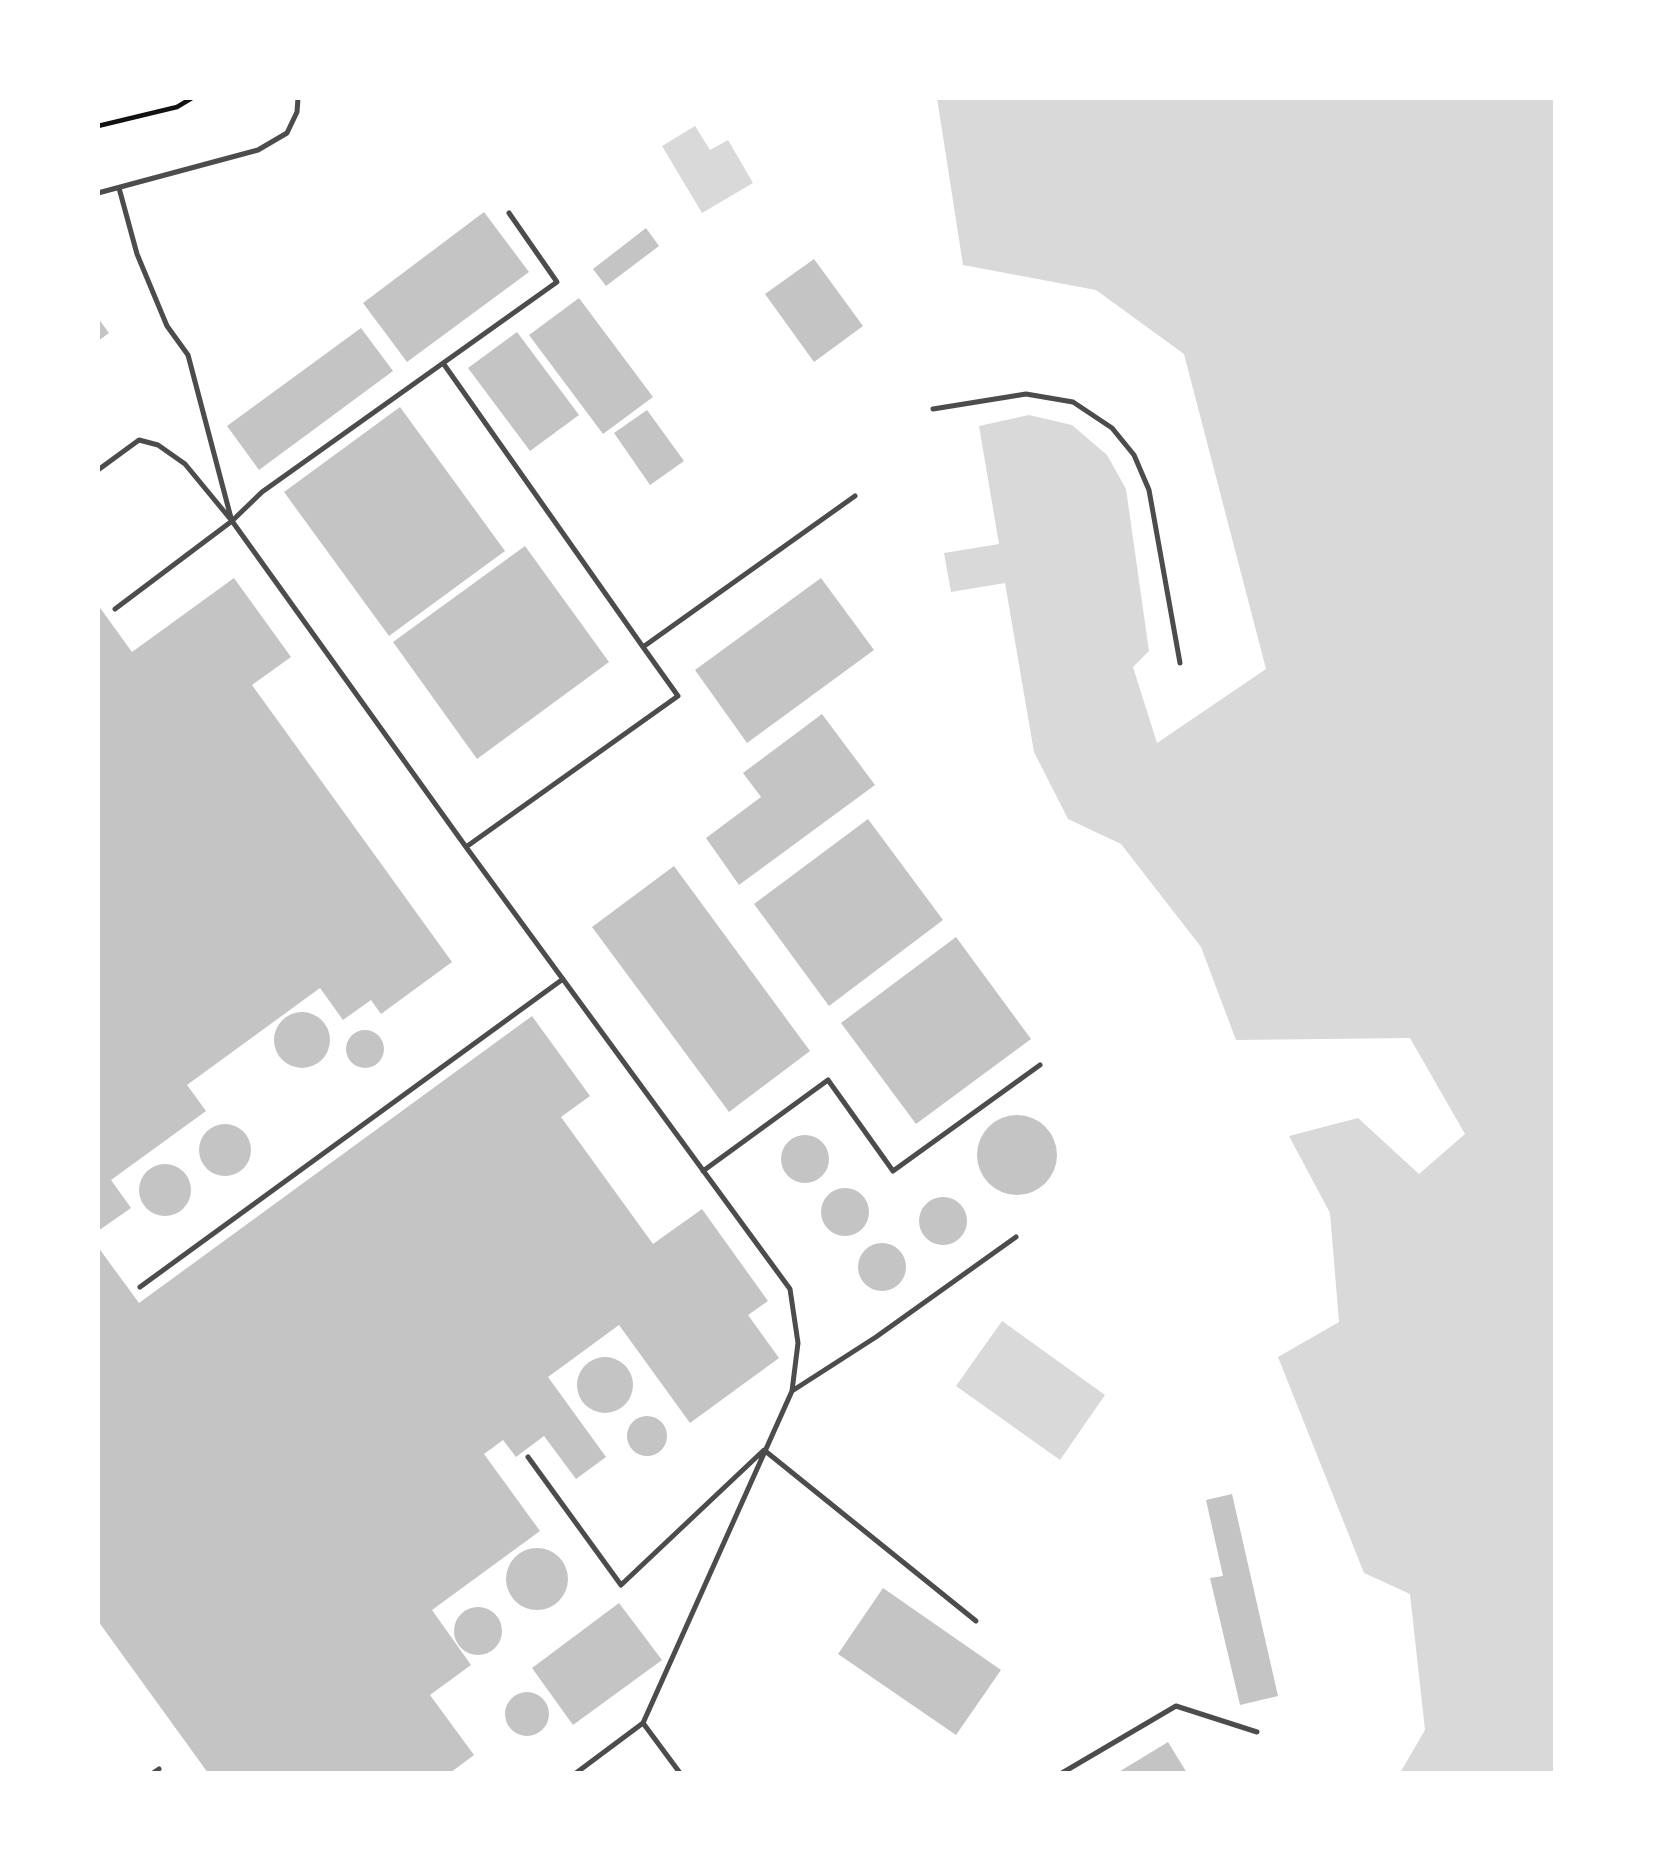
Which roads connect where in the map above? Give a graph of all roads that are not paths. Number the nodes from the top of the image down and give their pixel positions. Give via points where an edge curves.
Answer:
1 (298, 98) edge
2 (119, 188) junction
3 (98, 193) edge
4 (509, 213) dead end
5 (443, 363) junction
6 (933, 409) dead end
7 (98, 470) edge
8 (855, 496) dead end
9 (232, 521) junction
10 (115, 609) dead end
11 (643, 647) junction
12 (1180, 663) dead end
13 (466, 847) junction
14 (563, 979) junction
15 (1040, 1065) dead end
16 (703, 1171) junction
17 (1016, 1237) dead end
18 (141, 1287) dead end
19 (792, 1391) junction
20 (764, 1450) junction
21 (528, 1457) dead end
22 (976, 1621) dead end
23 (643, 1723) junction
24 (1257, 1732) dead end
25 (576, 1773) edge
26 (680, 1773) edge
27 (1062, 1773) edge

1 - 2 lane via 287,133 258,150
2 - 3 lane
2 - 9 lane via 162,314 188,355
4 - 5 lane via 557,282
5 - 9 lane via 262,492
5 - 11 lane
6 - 12 lane via 1026,394 1073,402 1112,428 1135,456 1149,490
7 - 9 lane via 139,440 158,445 185,464
8 - 11 lane
9 - 10 lane
9 - 13 lane
11 - 13 lane via 678,696
13 - 14 lane
14 - 16 lane
14 - 18 lane
15 - 16 lane via 893,1171 828,1080
16 - 19 lane via 790,1289 798,1343
17 - 19 lane
19 - 20 lane
20 - 21 lane via 621,1586
20 - 22 lane
20 - 23 lane
23 - 25 lane
23 - 26 lane
24 - 27 lane via 1176,1706

